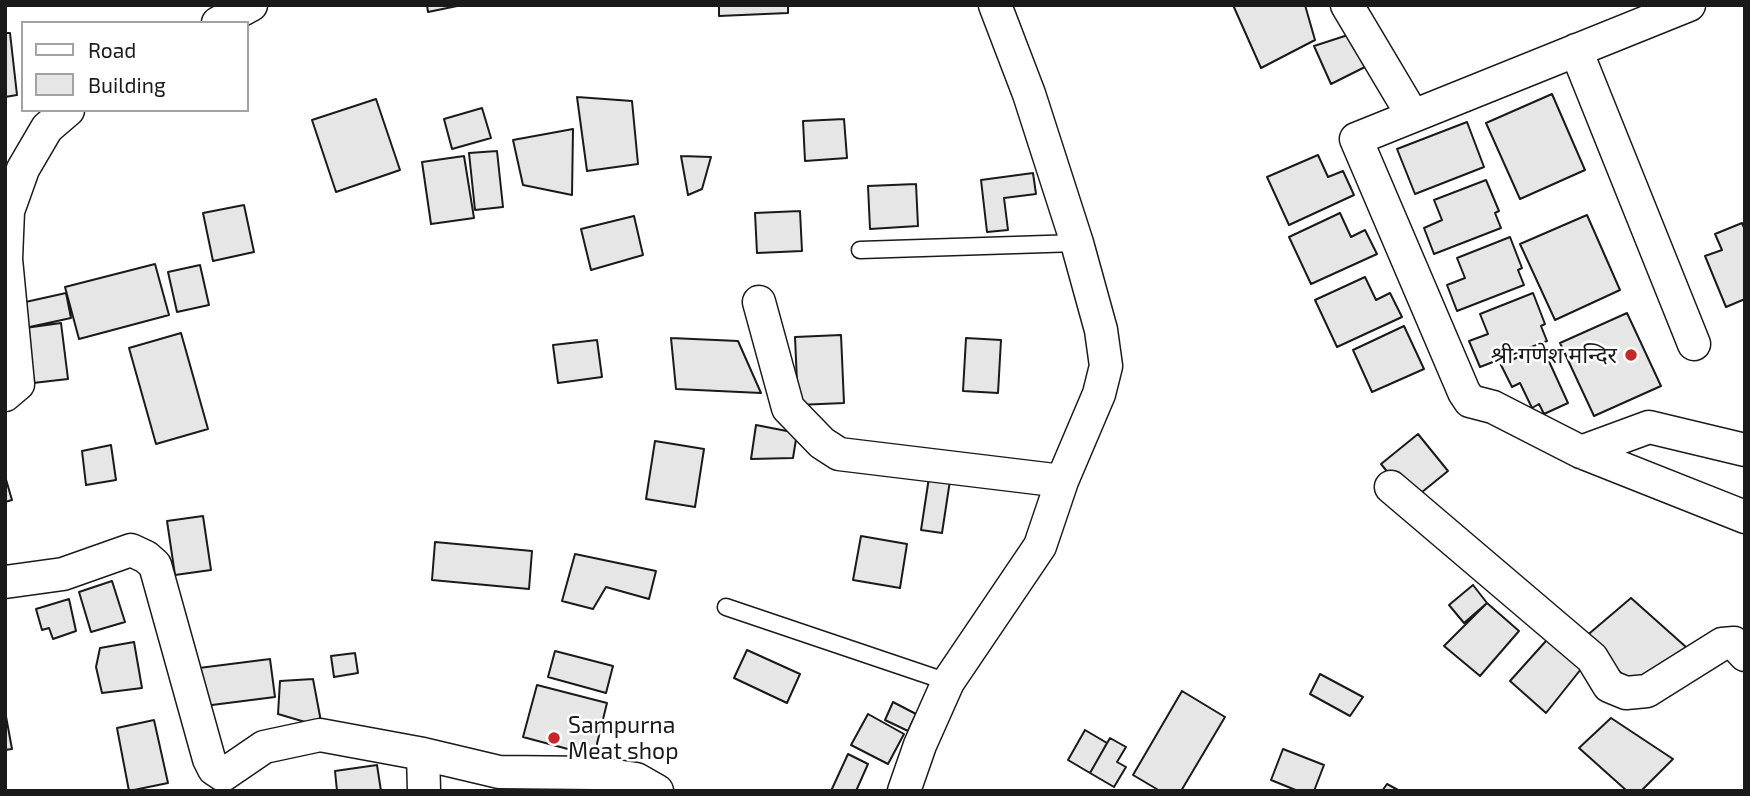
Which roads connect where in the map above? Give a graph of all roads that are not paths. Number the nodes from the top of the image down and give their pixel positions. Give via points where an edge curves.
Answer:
1 (251, 5) edge
2 (995, 5) edge
3 (1348, 5) edge
4 (1688, 6) edge
5 (222, 21) edge
6 (1576, 50) junction
7 (66, 112) edge
8 (1413, 116) junction
9 (1077, 243) junction
10 (860, 250) dead end
11 (760, 302) dead end
12 (1694, 344) dead end
13 (5, 395) edge
14 (1745, 450) edge
15 (1581, 452) junction
16 (1062, 481) junction
17 (1391, 487) dead end
18 (1745, 517) edge
19 (5, 582) edge
20 (726, 607) dead end
21 (1745, 655) edge
22 (948, 682) junction
23 (423, 754) junction
24 (424, 791) edge
25 (657, 791) edge
26 (904, 791) edge

1 - 5 street
2 - 9 street
3 - 8 street
4 - 6 street
6 - 8 street
6 - 12 street
7 - 13 street via 47,128 23,169 8,211 6,259 18,384
8 - 15 street via 1356,139 1464,391 1470,401 1493,407
9 - 10 lane
9 - 16 street via 1106,366
11 - 16 street via 788,408 839,454
14 - 15 street via 1649,426
15 - 18 street
16 - 22 street via 1040,546
17 - 21 street via 1592,657 1609,685 1626,693 1647,691 1722,644 1734,643
19 - 23 street via 63,573 131,550 146,557 155,565 209,759 223,775 264,747 320,735
20 - 22 lane
22 - 26 street
23 - 24 street
23 - 25 street via 499,772 595,772 636,779

